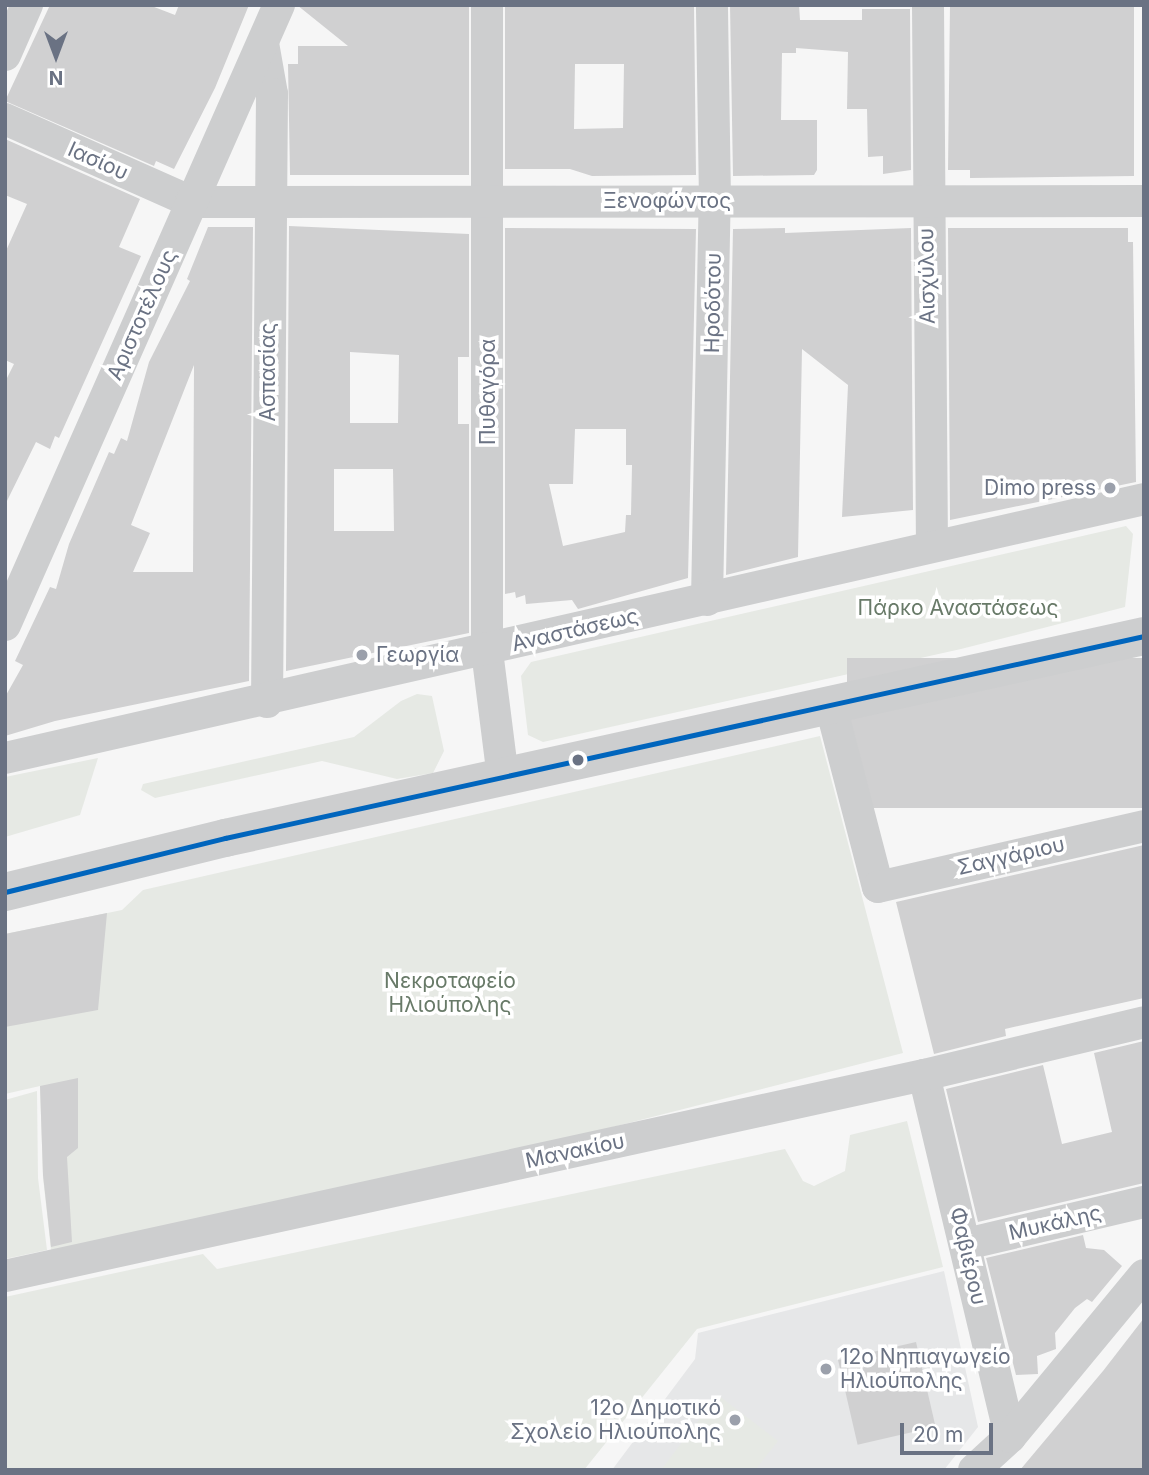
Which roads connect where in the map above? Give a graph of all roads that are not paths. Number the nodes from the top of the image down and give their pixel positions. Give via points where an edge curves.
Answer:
1 (27, 5) edge
2 (279, 5) edge
3 (487, 5) edge
4 (712, 5) edge
5 (928, 5) edge
6 (263, 43) junction
7 (5, 55) edge
8 (5, 119) edge
9 (715, 201) junction
10 (926, 201) junction
11 (1144, 201) edge
12 (191, 202) junction
13 (269, 202) junction
14 (488, 202) junction
15 (1144, 499) edge
16 (932, 546) junction
17 (14, 580) edge
18 (706, 600) junction
19 (5, 625) edge
20 (1144, 635) edge
21 (487, 651) junction
22 (267, 702) junction
23 (830, 703) junction
24 (5, 758) edge
25 (503, 778) junction
26 (1144, 826) edge
27 (5, 892) edge
28 (1144, 1022) edge
29 (924, 1075) junction
30 (1144, 1202) edge
31 (966, 1244) junction
32 (1144, 1275) edge
33 (5, 1276) edge
34 (1010, 1437) junction
35 (977, 1469) edge

1 - 7 street
2 - 6 street, Αριστοτέλους
3 - 14 street, Πυθαγόρα
4 - 9 street, Ηροδότου
5 - 10 street, Αισχύλου
6 - 12 street, Αριστοτέλους
6 - 13 street, Ασπασίας via 272,94
8 - 12 street, Ιασίου
9 - 10 street, Ξενοφώντος
9 - 14 street, Ξενοφώντος
9 - 18 street, Ηροδότου
10 - 11 street, Ξενοφώντος
10 - 16 street, Αισχύλου
12 - 13 street, Ξενοφώντος
12 - 17 street, Αριστοτέλους
13 - 14 street, Ξενοφώντος
13 - 22 street, Ασπασίας
14 - 21 street, Πυθαγόρα
15 - 16 street, Αναστάσεως
16 - 18 street, Αναστάσεως
17 - 19 street, Αριστοτέλους
18 - 21 street, Αναστάσεως
20 - 23 street
21 - 22 street, Αναστάσεως
21 - 25 street, Πυθαγόρα
22 - 24 street, Αναστάσεως
23 - 25 street
23 - 26 street, Σαγγάριου via 878,887
25 - 27 street
28 - 29 street, Μανακίου
29 - 31 street, Φαβιέρου
29 - 33 street, Μανακίου
30 - 31 street, Μυκάλης
31 - 34 street, Φαβιέρου
32 - 34 street
34 - 35 street

